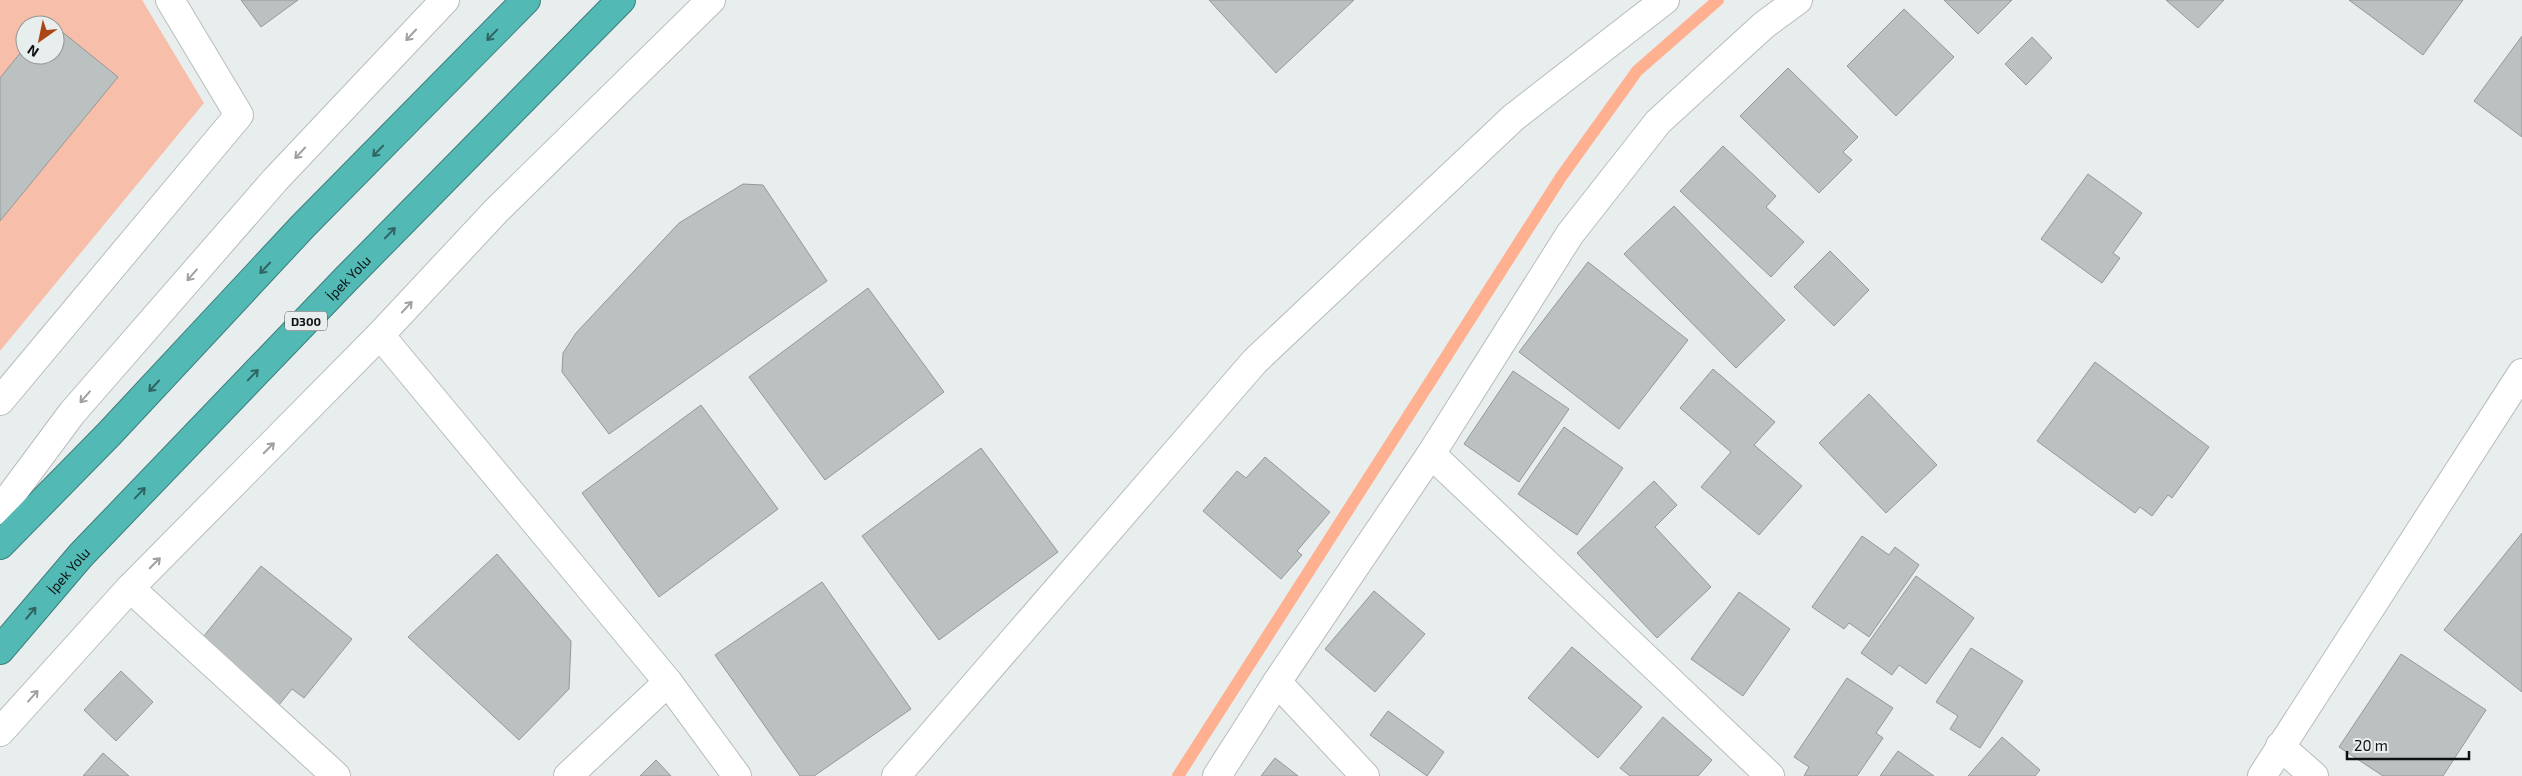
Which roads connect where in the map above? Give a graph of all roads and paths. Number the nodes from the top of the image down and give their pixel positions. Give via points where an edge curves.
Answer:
1 (170, 0) edge
2 (445, 0) edge
3 (526, 0) edge
4 (621, 0) edge
5 (711, 0) edge
6 (1665, 0) edge
7 (1798, 0) edge
8 (380, 335) junction
9 (2522, 373) edge
10 (0, 401) edge
11 (1431, 454) junction
12 (0, 510) edge
13 (0, 545) edge
14 (130, 588) junction
15 (0, 650) edge
16 (668, 682) junction
17 (1277, 682) junction
18 (0, 732) edge
19 (2280, 746) junction
20 (336, 776) edge
21 (568, 776) edge
22 (737, 776) edge
23 (896, 776) edge
24 (1217, 776) edge
25 (1365, 776) edge
26 (1770, 776) edge
27 (2262, 776) edge
28 (2314, 776) edge

1 - 10 street via 239,115
2 -> 12 street via 268,188 72,413
3 -> 13 highway via 303,226 109,434
15 -> 4 highway, İpek Yolu / D300 via 81,555 347,278
8 -> 5 street via 496,211
6 - 23 street via 1514,117 1254,361
7 - 11 street via 1764,25 1658,122 1570,234
14 -> 8 street
8 - 16 street
9 - 19 street
11 - 17 street
11 - 26 street
18 -> 14 street
14 - 20 street
16 - 21 street
16 - 22 street
17 - 24 street
17 - 25 street
19 - 27 street
19 - 28 street

